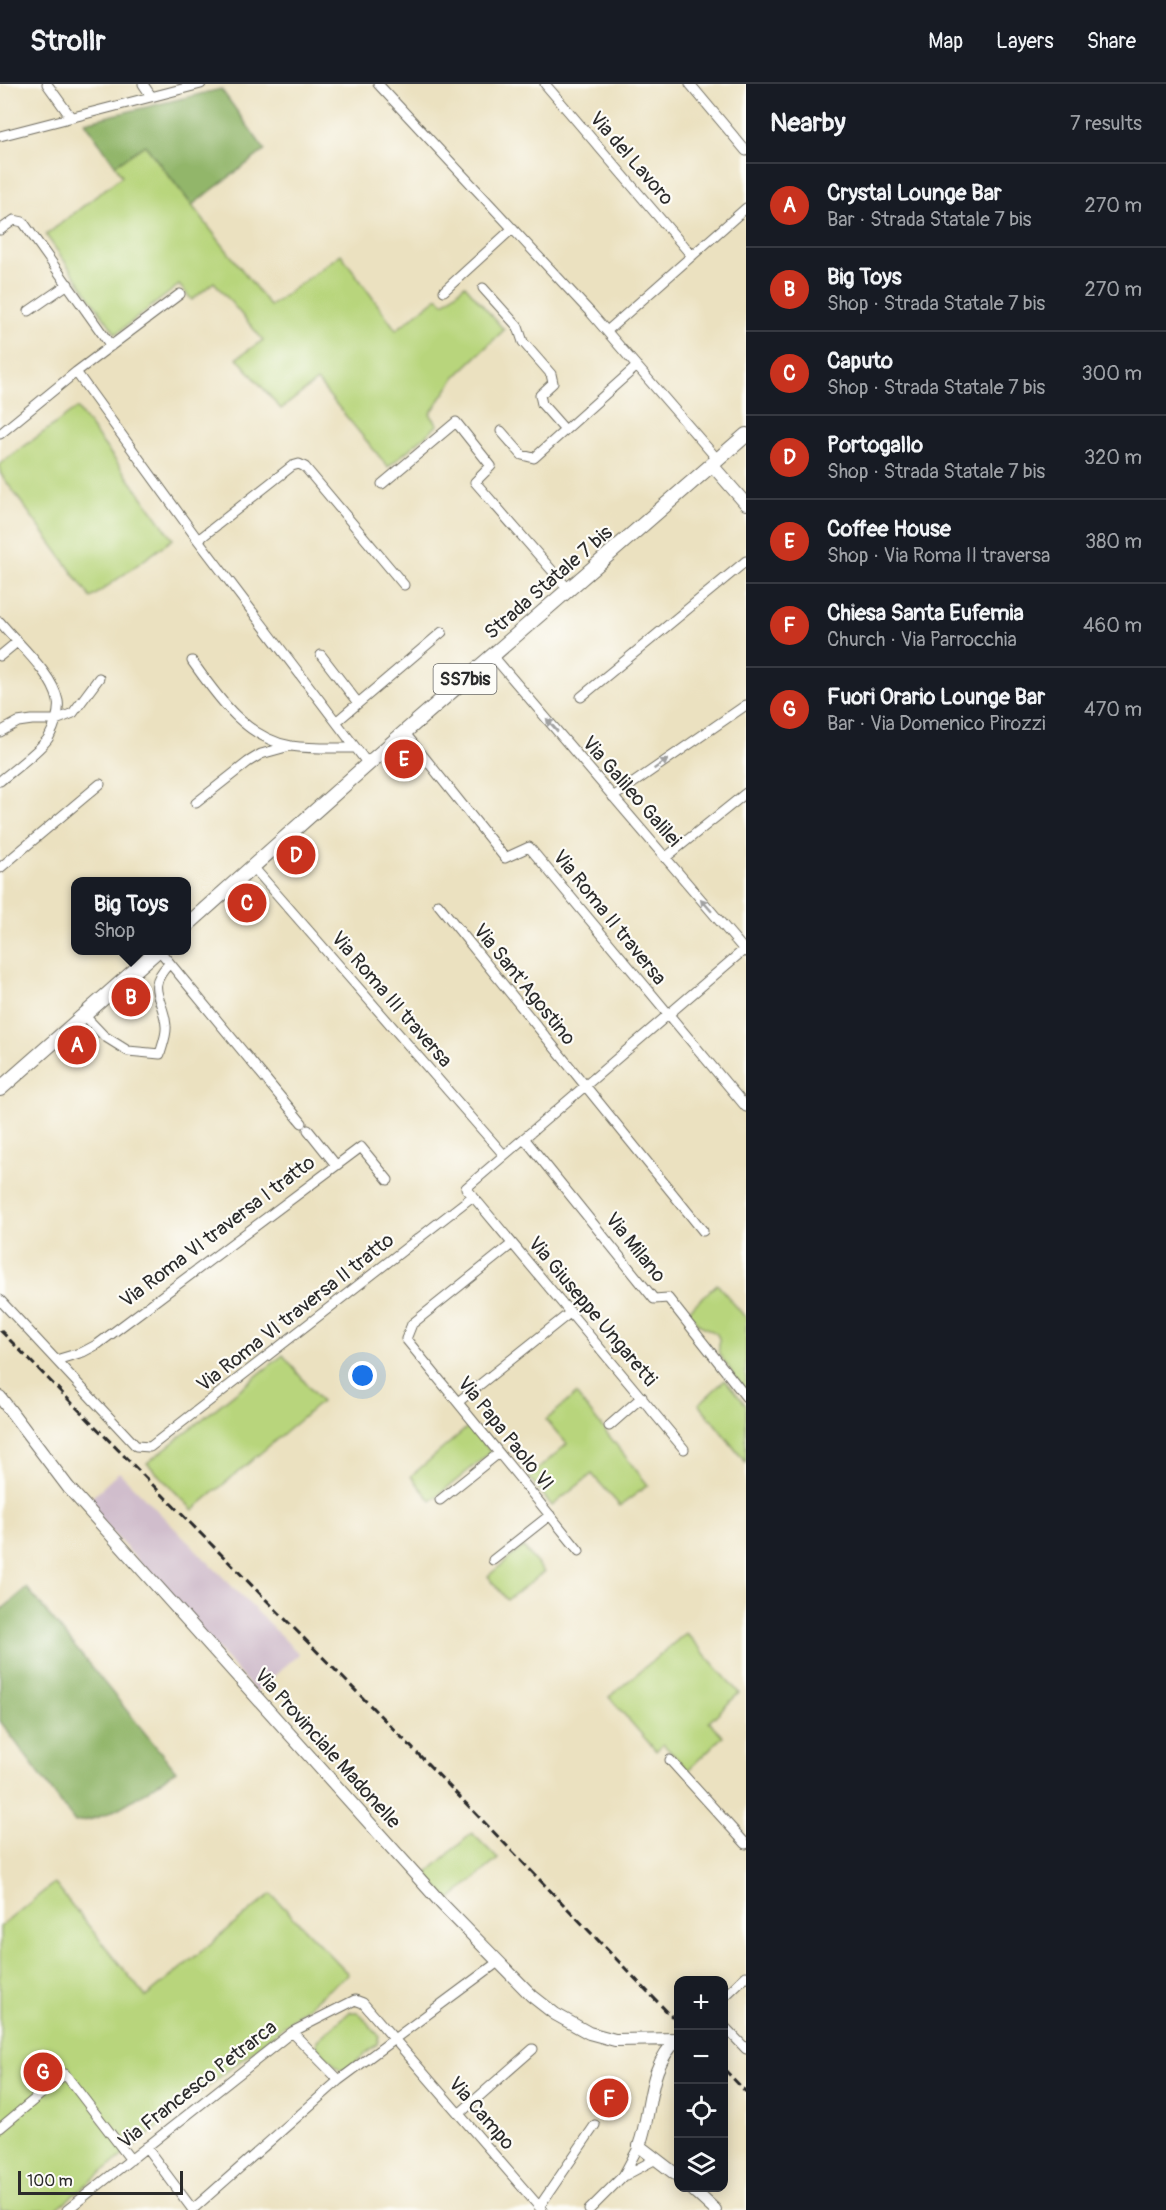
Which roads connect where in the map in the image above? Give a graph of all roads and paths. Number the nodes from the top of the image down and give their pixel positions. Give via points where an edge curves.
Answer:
1 (47, 84) edge
2 (143, 84) edge
3 (201, 84) edge
4 (378, 84) edge
5 (545, 84) edge
6 (690, 84) edge
7 (151, 96) junction
8 (70, 116) junction
9 (0, 136) edge
10 (746, 151) edge
11 (746, 208) edge
12 (513, 228) junction
13 (0, 231) edge
14 (692, 256) junction
15 (68, 284) junction
16 (483, 288) dead end
17 (444, 291) dead end
18 (180, 294) dead end
19 (29, 311) dead end
20 (607, 331) junction
21 (111, 346) junction
22 (637, 366) junction
23 (76, 372) junction
24 (565, 430) junction
25 (501, 431) dead end
26 (0, 434) edge
27 (746, 435) edge
28 (715, 462) junction
29 (382, 484) dead end
30 (746, 504) edge
31 (198, 540) junction
32 (746, 561) edge
33 (404, 585) dead end
34 (569, 590) junction
35 (0, 622) edge
36 (442, 632) dead end
37 (17, 642) junction
38 (321, 655) dead end
39 (0, 656) edge
40 (493, 656) junction
41 (192, 661) dead end
42 (99, 678) dead end
43 (581, 697) dead end
44 (358, 703) junction
45 (746, 705) edge
46 (56, 720) junction
47 (336, 722) junction
48 (0, 732) edge
49 (404, 732) junction
50 (291, 746) junction
51 (356, 748) junction
52 (368, 764) junction
53 (0, 781) edge
54 (99, 784) dead end
55 (746, 793) edge
56 (613, 797) junction
57 (196, 803) dead end
58 (665, 858) junction
59 (0, 868) edge
60 (254, 868) junction
61 (438, 904) dead end
62 (191, 922) edge
63 (745, 950) edge
64 (153, 955) edge
65 (161, 955) edge
66 (169, 964) junction
67 (84, 1015) junction
68 (668, 1015) junction
69 (584, 1086) junction
70 (0, 1089) edge
71 (746, 1107) edge
72 (524, 1138) junction
73 (504, 1155) junction
74 (336, 1165) junction
75 (388, 1180) dead end
76 (472, 1196) junction
77 (703, 1231) dead end
78 (513, 1244) junction
79 (0, 1300) edge
80 (571, 1312) junction
81 (56, 1360) junction
82 (642, 1397) junction
83 (746, 1397) edge
84 (0, 1398) edge
85 (458, 1402) junction
86 (609, 1426) dead end
87 (684, 1449) dead end
88 (499, 1453) junction
89 (440, 1500) dead end
90 (550, 1515) junction
91 (579, 1551) dead end
92 (493, 1560) dead end
93 (670, 1760) dead end
94 (746, 1844) edge
95 (498, 1962) junction
96 (746, 1976) edge
97 (728, 1992) edge
98 (727, 2030) edge
99 (292, 2032) junction
100 (674, 2039) edge
101 (395, 2040) junction
102 (674, 2043) edge
103 (533, 2049) dead end
104 (746, 2049) edge
105 (339, 2080) junction
106 (459, 2114) junction
107 (595, 2125) dead end
108 (0, 2128) edge
109 (639, 2146) junction
110 (146, 2147) junction
111 (656, 2159) junction
112 (131, 2160) junction
113 (674, 2173) edge
114 (623, 2176) junction
115 (696, 2192) edge
116 (541, 2208) edge
117 (67, 2210) edge
118 (192, 2210) edge
119 (589, 2210) edge
120 (715, 2210) edge

1 - 8 street
2 - 7 street
3 - 7 street
4 - 12 street
5 - 14 street, Via del Lavoro
6 - 10 street
7 - 8 street
8 - 9 street
11 - 14 street
12 - 17 street
12 - 20 street
13 - 15 street via 14,220 24,222
14 - 20 street
15 - 19 street
15 - 21 street
16 - 24 street via 518,327 523,342 551,374 553,382 540,395 542,404
18 - 21 street
20 - 22 street
21 - 23 street
22 - 24 street
22 - 28 street
23 - 26 street
23 - 31 street
24 - 25 street via 534,458 522,455
27 - 28 main road, Strada Statale 7 bis / SS7bis
28 - 30 street
28 - 34 main road, Strada Statale 7 bis / SS7bis
29 - 34 street via 456,422 490,466 475,482
31 - 33 street via 299,464
31 - 47 street
32 - 43 street
34 - 40 main road, Strada Statale 7 bis / SS7bis
35 - 37 street
36 - 44 street
37 - 39 street
37 - 46 street via 55,690 59,704
38 - 44 street
40 - 49 main road, Strada Statale 7 bis / SS7bis
56 -> 40 street, Via Galileo Galilei
41 - 50 street via 221,701 245,725 264,738
42 - 46 street via 73,713
44 - 47 street
56 -> 45 street
46 - 48 street via 18,722
46 - 53 street via 48,739
47 - 51 street
49 - 52 main road, Strada Statale 7 bis / SS7bis
49 - 68 street, Via Roma II traversa via 505,858 529,847
50 - 51 street
50 - 57 street via 261,754
51 - 52 street
52 - 60 main road, Strada Statale 7 bis / SS7bis
54 - 59 street
55 - 58 street
56 - 58 street, Via Galileo Galilei
63 -> 58 street, Via Galileo Galilei
60 - 62 main road, Strada Statale 7 bis / SS7bis
60 - 73 street, Via Roma III traversa
61 - 69 street, Via Sant'Agostino
63 - 68 street
64 - 67 main road
65 - 66 street
66 - 67 street via 155,983 167,1028 160,1054 128,1051 104,1036
66 - 74 street
67 - 70 main road
68 - 69 street
68 - 71 street
69 - 72 street
69 - 77 street, Via Sant'Agostino
72 - 73 street
72 - 83 street, Via Milano via 654,1299 668,1298
73 - 76 street via 466,1188
74 - 75 street, Via Roma VI traversa I tratto via 361,1147
74 - 81 street, Via Roma VI traversa I tratto via 98,1344
76 - 78 street, Via Giuseppe Ungaretti
76 - 81 street, Via Roma VI traversa II tratto via 150,1447 136,1446
78 - 80 street, Via Giuseppe Ungaretti
78 - 85 street, Via Papa Paolo VI via 412,1324 406,1339
79 - 81 street
80 - 82 street, Via Giuseppe Ungaretti
80 - 85 street
82 - 86 street
82 - 87 street, Via Giuseppe Ungaretti
84 - 95 street, Via Provinciale Madonelle via 68,1487
85 - 88 street, Via Papa Paolo VI
88 - 89 street
88 - 90 street, Via Papa Paolo VI
90 - 91 street, Via Papa Paolo VI
90 - 92 street
93 - 94 street
95 - 100 street, Via Provinciale Madonelle via 555,2014 589,2033 615,2040
95 - 101 street
96 - 97 street
98 - 104 street
99 - 101 street, Via Francesco Petrarca via 355,2001 363,2003
99 - 105 street
99 - 110 street, Via Francesco Petrarca
101 - 105 street
101 - 106 street, Via Campo
102 - 109 street via 656,2071
103 - 106 street
105 - 118 street
106 - 116 street, Via Campo
107 - 116 street
108 - 112 street via 65,2074
109 - 111 street
109 - 114 street
110 - 112 street, Via Francesco Petrarca
110 - 118 street
111 - 113 street
111 - 114 street
112 - 117 street, Via Francesco Petrarca
114 - 119 street
115 - 120 street

